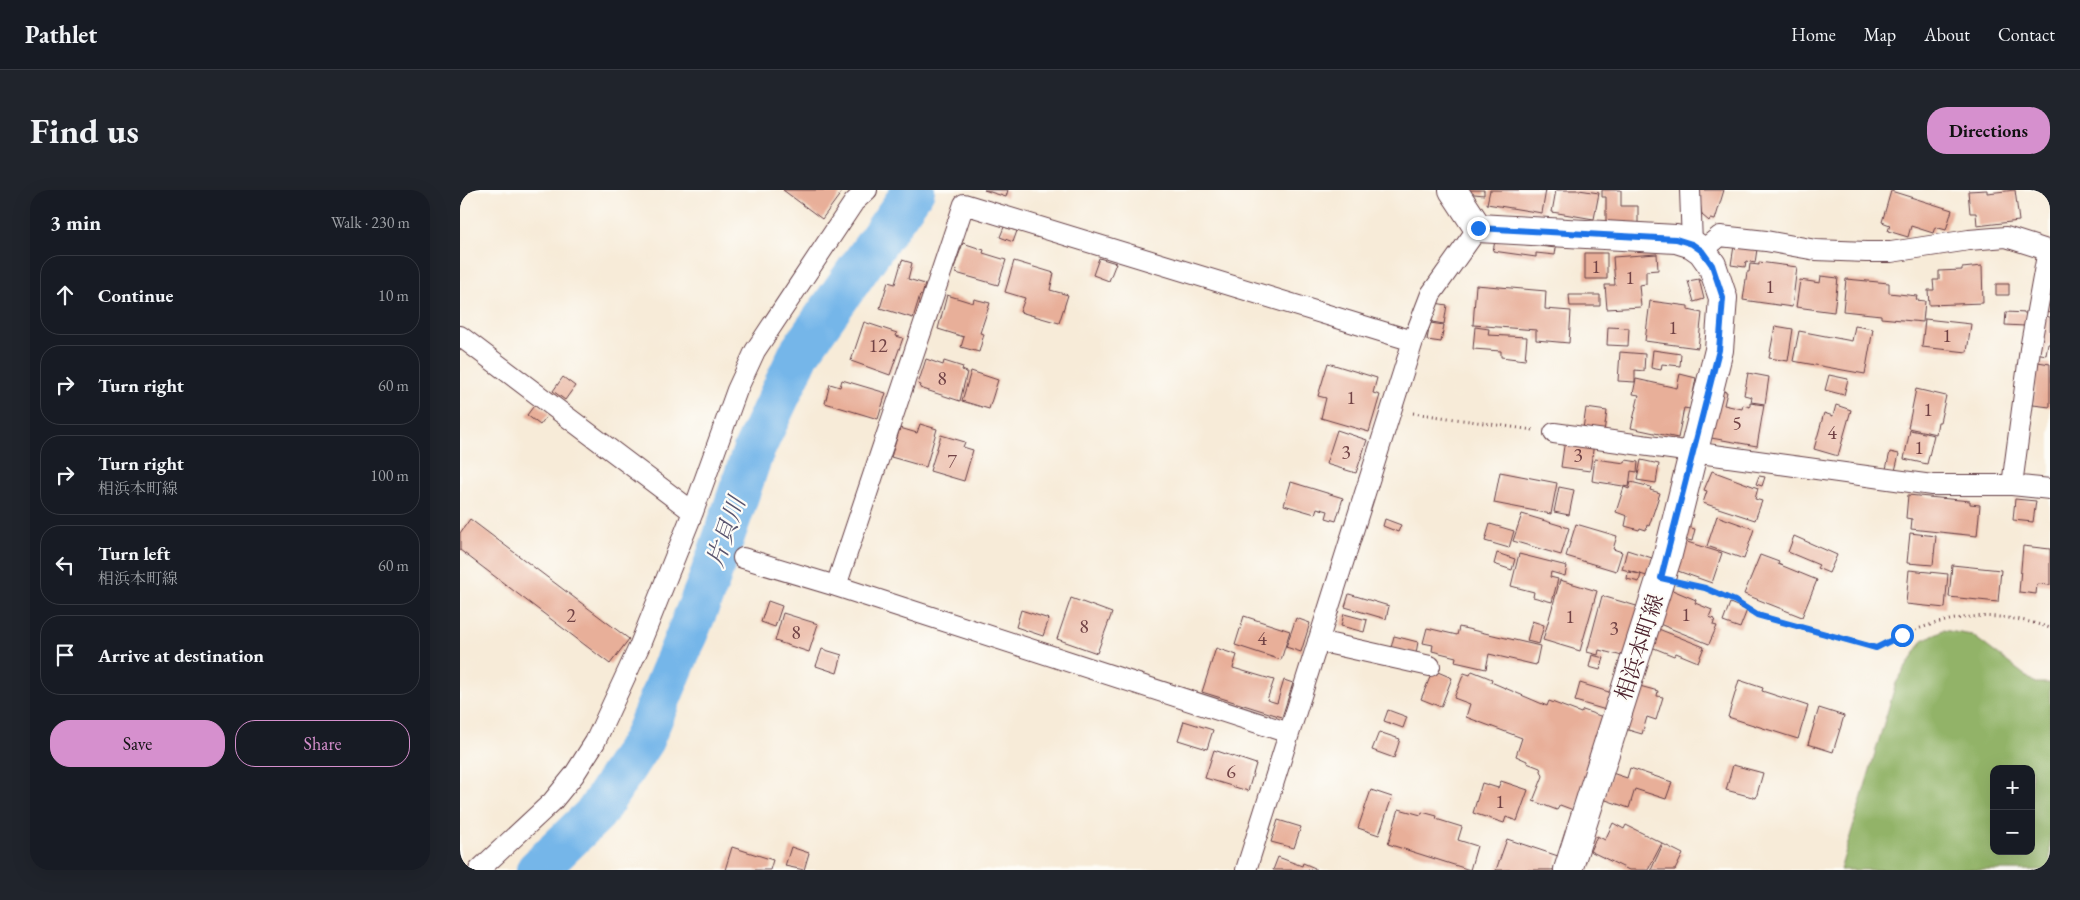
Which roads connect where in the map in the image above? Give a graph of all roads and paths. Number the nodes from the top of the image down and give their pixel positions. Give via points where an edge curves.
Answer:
1 (866, 190) edge
2 (1453, 190) edge
3 (1690, 190) edge
4 (1478, 228) junction
5 (1697, 248) junction
6 (2049, 251) edge
7 (460, 336) edge
8 (1413, 341) junction
9 (1392, 410) junction
10 (1554, 433) joint
11 (1694, 451) junction
12 (2012, 485) junction
13 (2050, 489) edge
14 (693, 512) junction
15 (743, 558) dead end
16 (1661, 578) junction
17 (836, 586) junction
18 (2050, 628) edge
19 (1318, 641) junction
20 (1430, 666) dead end
21 (1289, 733) junction
22 (479, 870) edge
23 (1246, 870) edge
24 (1568, 870) edge

1 - 14 street via 854,202 755,351 737,390
2 - 4 main road
3 - 5 street
4 - 5 main road via 1676,239
4 - 8 street via 1430,294
5 - 6 street via 1720,236 1816,250 1866,252 1891,252 2006,237
5 - 11 main road, 相浜本町線 via 1712,265 1723,298 1719,350
6 - 12 street via 2030,349
7 - 14 street
8 - 9 street
8 - 17 street via 964,204
9 - 10 path
9 - 19 street
10 - 11 street
11 - 12 street via 1932,485
11 - 16 main road, 相浜本町線
12 - 13 street
14 - 22 street via 639,647 595,742 552,802
15 - 17 street
16 - 18 path via 1705,588 1757,615 1876,648 1928,624 1960,617 2022,620
16 - 24 main road, 相浜本町線
17 - 21 street
19 - 20 street
19 - 21 street
21 - 23 street

